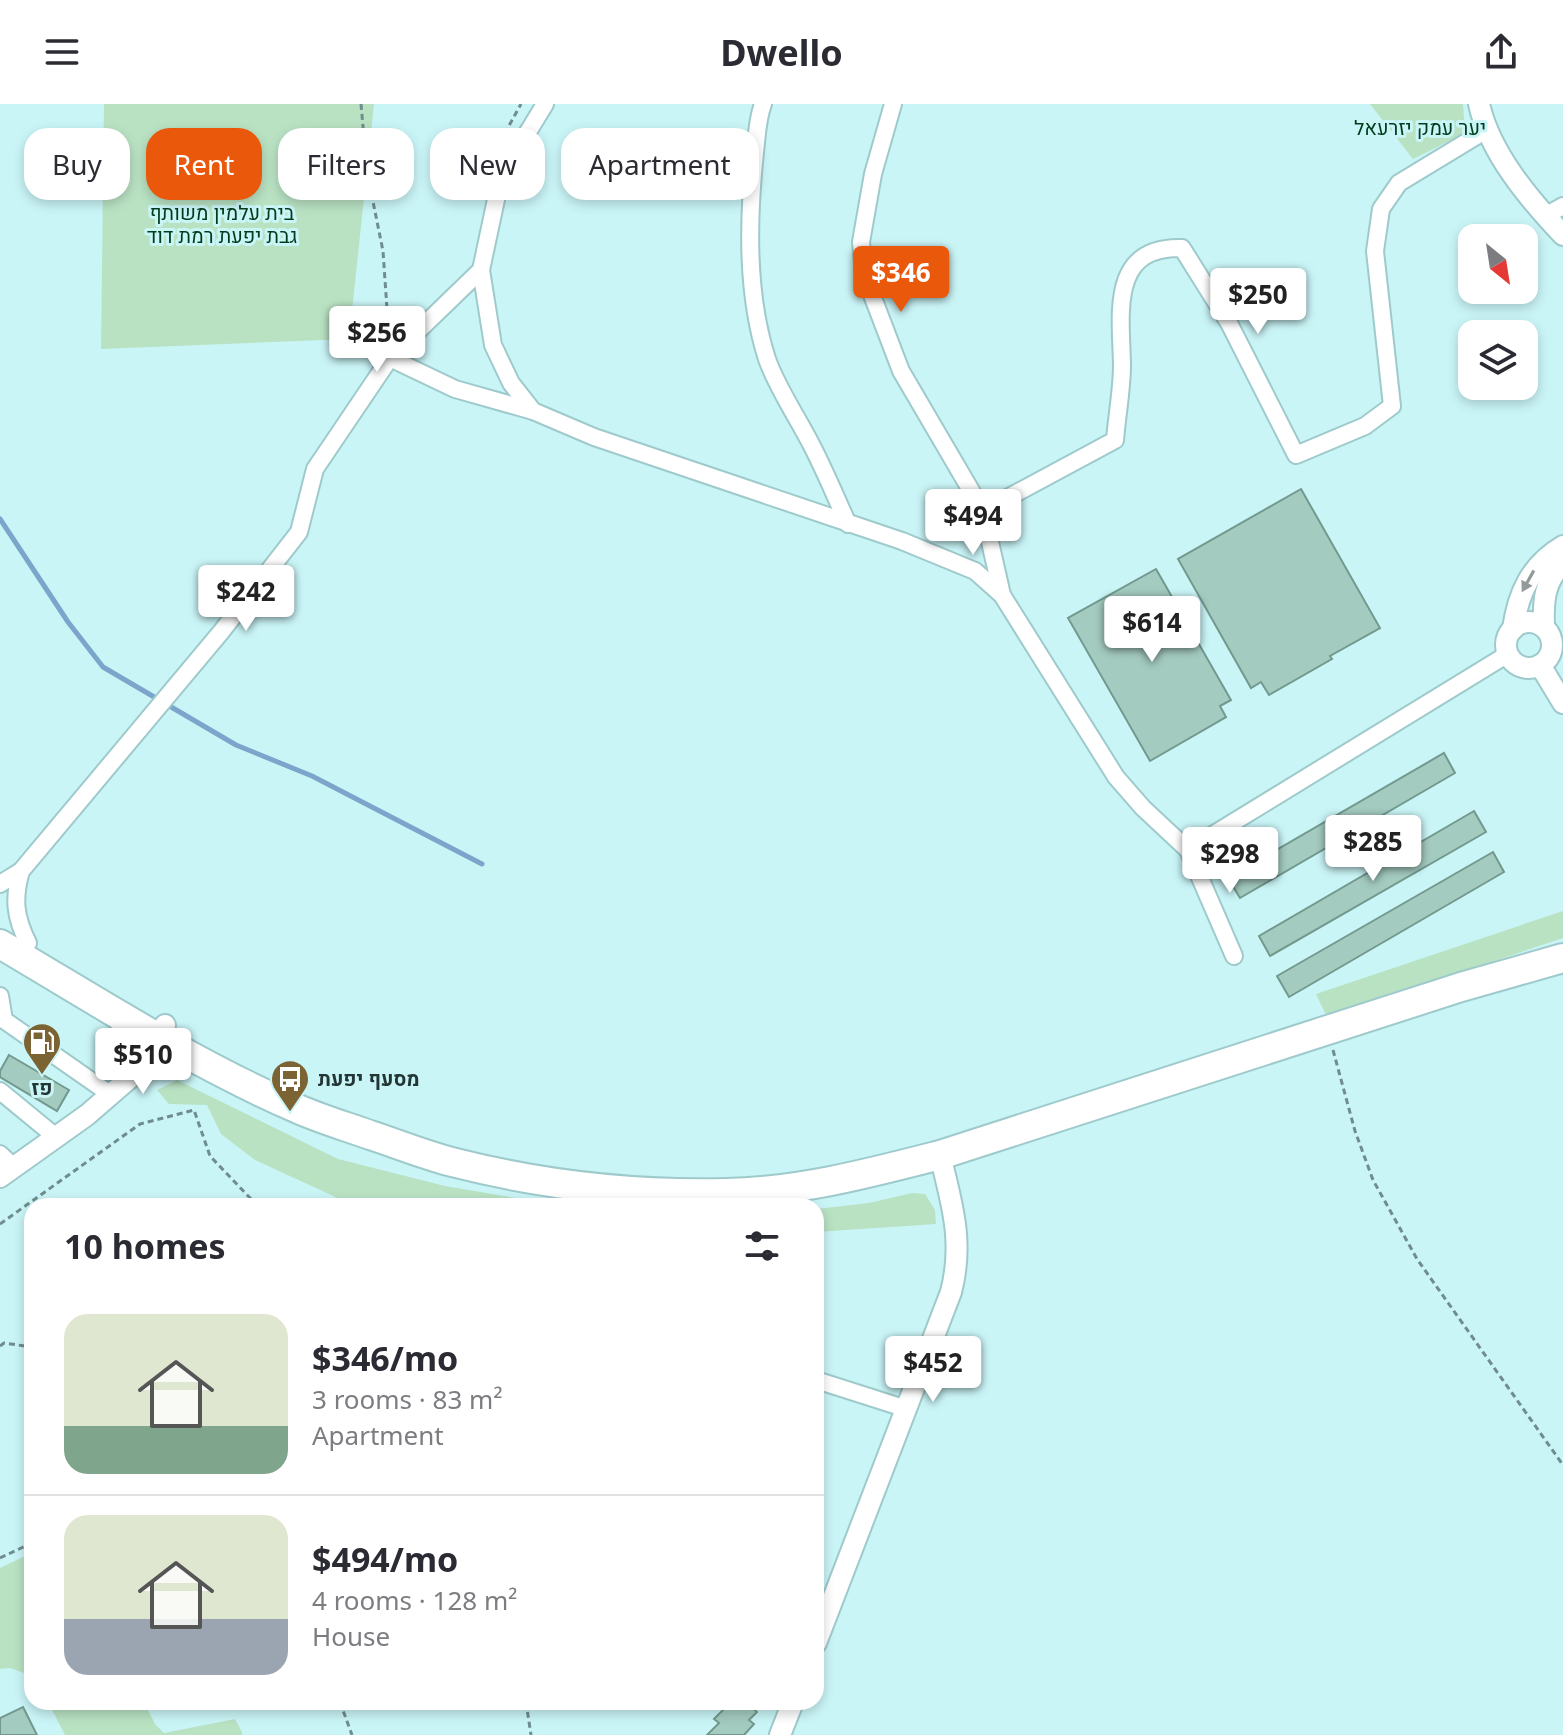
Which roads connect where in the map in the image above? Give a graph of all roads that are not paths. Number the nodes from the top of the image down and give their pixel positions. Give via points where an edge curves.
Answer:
1 (545, 104) edge
2 (763, 104) edge
3 (893, 104) edge
4 (1479, 104) edge
5 (1488, 129) junction
6 (1554, 211) edge
7 (1563, 235) edge
8 (481, 270) junction
9 (390, 358) junction
10 (533, 411) junction
11 (983, 511) junction
12 (848, 524) junction
13 (1563, 546) edge
14 (1563, 563) edge
15 (1002, 595) junction
16 (1544, 627) junction
17 (1513, 629) junction
18 (1508, 654) junction
19 (1540, 665) junction
20 (1563, 703) edge
21 (1188, 850) junction
22 (21, 871) junction
23 (0, 884) edge
24 (0, 926) edge
25 (28, 943) junction
26 (0, 944) edge
27 (1234, 956) dead end
28 (1563, 958) edge
29 (0, 996) edge
30 (122, 1017) junction
31 (2, 1023) edge
32 (167, 1038) junction
33 (140, 1063) junction
34 (0, 1091) edge
35 (110, 1094) junction
36 (56, 1137) junction
37 (940, 1155) junction
38 (5, 1166) edge
39 (824, 1383) edge
40 (907, 1409) junction
41 (824, 1614) edge
42 (790, 1710) edge
43 (780, 1735) edge

1 - 8 street via 501,176
2 - 12 street via 751,186 755,301 780,389
3 - 11 street via 870,188 861,242 864,274 901,371
4 - 5 street
5 - 6 street via 1513,173
5 - 11 street via 1399,183 1381,209 1375,251 1392,406 1365,426 1296,455 1229,323 1182,248 1163,248 1136,260 1123,288 1115,440
6 - 7 street
8 - 9 street
8 - 10 street via 493,345 511,383
9 - 10 street via 455,389
9 - 22 street via 315,469 299,532
10 - 12 street
11 - 15 street
12 - 15 street via 975,571
13 -> 17 street via 1534,570 1520,595
14 - 16 street via 1546,590
15 - 21 street via 1116,777
16 - 17 street via 1530,622
16 - 19 street via 1552,646
17 - 18 street via 1507,638
18 - 19 street via 1518,665
18 - 21 street
19 - 20 street
21 - 27 street
22 - 23 street
22 - 25 street via 15,907
24 - 25 highway
25 - 32 highway
26 - 30 highway
28 - 37 highway
29 - 31 street
30 - 32 highway
30 - 33 highway via 137,1044
31 - 35 street
32 - 33 street
32 - 33 highway via 166,1055
32 - 37 highway via 392,1142 454,1163 581,1186 728,1193 799,1186
33 - 35 street
34 - 36 street
35 - 36 street
36 - 38 street
37 - 40 street via 957,1230 956,1271
39 - 40 street
40 - 41 street
42 - 43 street

